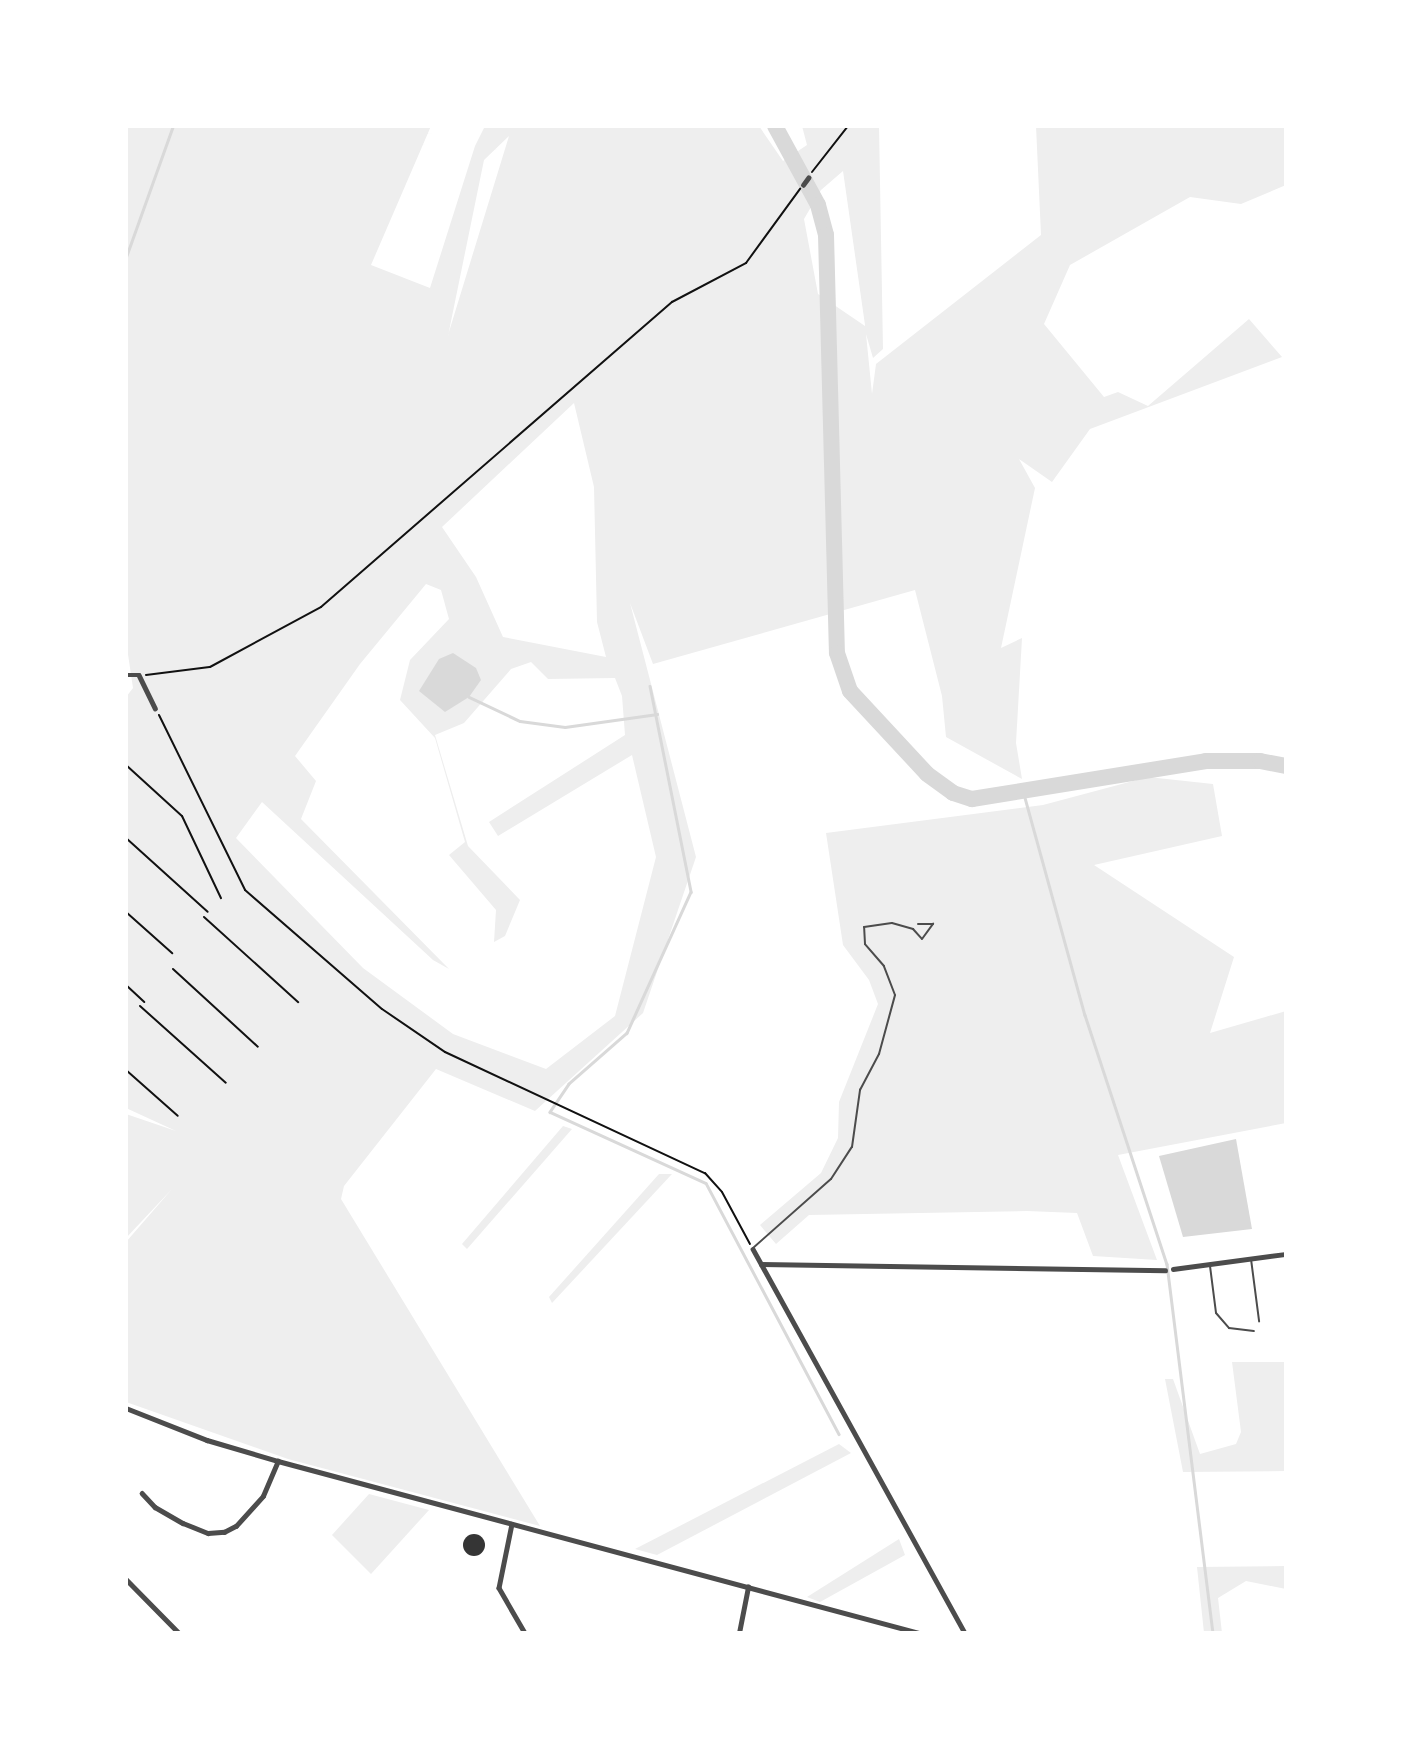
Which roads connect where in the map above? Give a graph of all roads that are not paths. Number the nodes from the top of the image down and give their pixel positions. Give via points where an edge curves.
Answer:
1 (808, 178) road end
2 (803, 185) road end
3 (126, 675) edge
4 (155, 708) road end
5 (919, 924) dead end
6 (753, 1249) joint
7 (1286, 1254) edge
8 (1251, 1259) junction
9 (760, 1264) junction
10 (1210, 1265) junction
11 (1173, 1269) dead end
12 (1165, 1270) dead end
13 (1259, 1321) dead end
14 (1254, 1331) dead end
15 (126, 1408) edge
16 (278, 1461) junction
17 (142, 1493) dead end
18 (512, 1524) junction
19 (126, 1579) edge
20 (748, 1587) junction
21 (179, 1633) edge
22 (525, 1633) edge
23 (739, 1633) edge
24 (919, 1633) edge
25 (965, 1633) edge

1 - 2 street
3 - 4 street via 139,676
5 - 6 lane via 933,924 922,939 913,929 892,923 864,927 865,944 884,966 895,995 879,1054 860,1090 852,1147 831,1179
6 - 9 street
7 - 8 street
8 - 10 street
8 - 13 lane
9 - 12 street
9 - 25 street
10 - 11 street
10 - 14 lane via 1216,1313 1229,1328
15 - 16 street via 207,1440
16 - 17 street via 263,1496 236,1526 224,1532 208,1533 183,1523 155,1507
16 - 18 street
18 - 20 street
18 - 22 street via 499,1588
19 - 21 street
20 - 23 street
20 - 24 street

